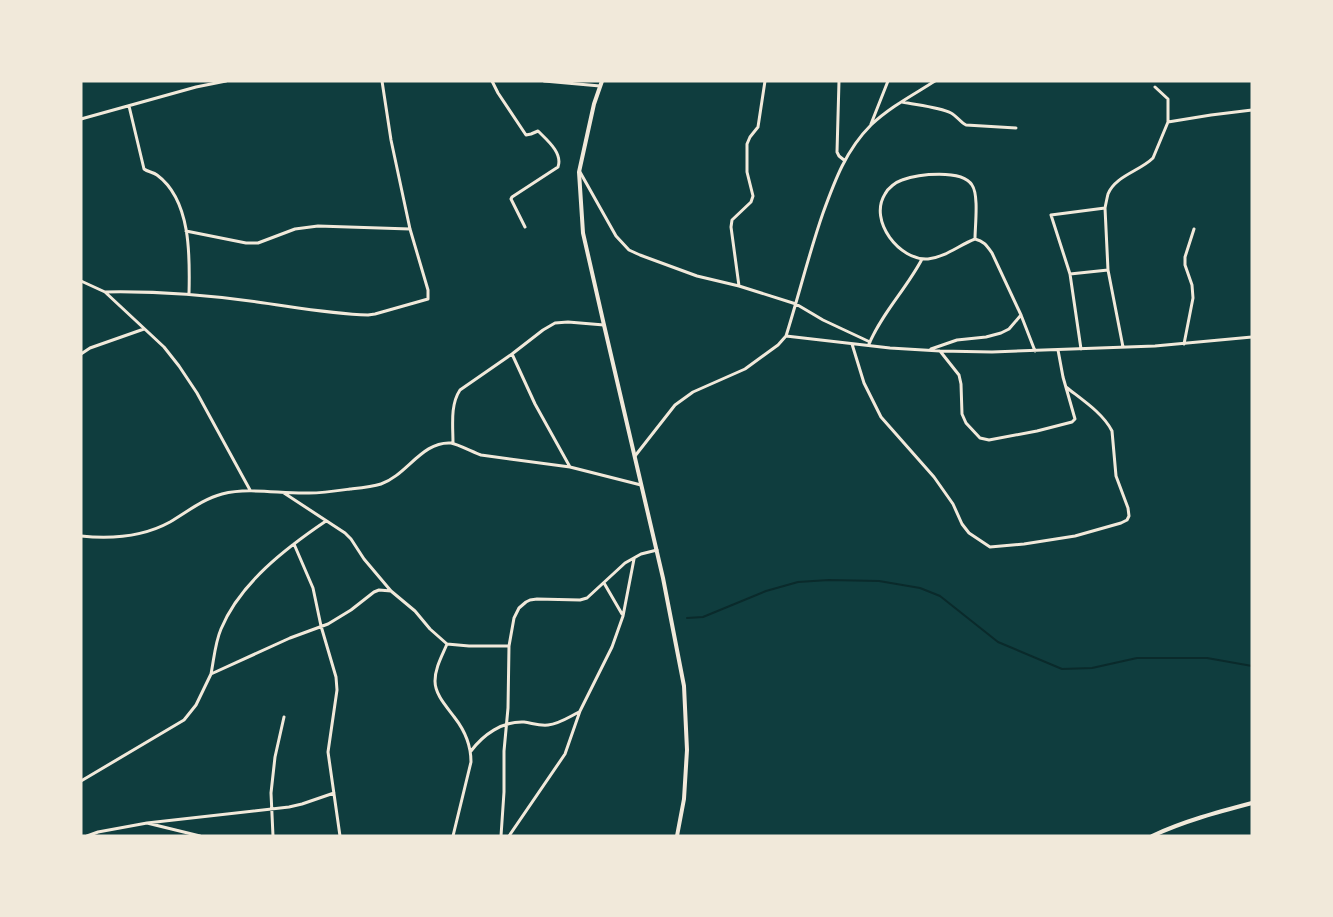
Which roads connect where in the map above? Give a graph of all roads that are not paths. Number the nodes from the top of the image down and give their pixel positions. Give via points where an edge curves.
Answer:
1 (226, 81) edge
2 (382, 81) edge
3 (492, 81) edge
4 (544, 81) edge
5 (602, 81) edge
6 (765, 81) edge
7 (839, 81) edge
8 (888, 81) edge
9 (935, 81) edge
10 (600, 86) junction
11 (1155, 87) dead end
12 (900, 101) junction
13 (129, 106) junction
14 (1252, 110) edge
15 (81, 119) edge
16 (1168, 122) junction
17 (870, 126) junction
18 (1016, 128) dead end
19 (844, 160) junction
20 (579, 172) junction
21 (1106, 208) junction
22 (525, 227) dead end
23 (410, 229) junction
24 (1194, 229) dead end
25 (186, 231) junction
26 (975, 239) junction
27 (922, 259) junction
28 (1108, 270) junction
29 (1070, 274) junction
30 (81, 281) edge
31 (739, 286) junction
32 (105, 292) junction
33 (189, 294) junction
34 (796, 304) junction
35 (1021, 315) junction
36 (604, 325) junction
37 (144, 329) junction
38 (786, 336) junction
39 (1252, 338) edge
40 (851, 343) junction
41 (869, 344) junction
42 (1184, 344) junction
43 (1123, 347) junction
44 (1081, 349) junction
45 (927, 350) junction
46 (1058, 350) junction
47 (940, 351) junction
48 (1035, 351) junction
49 (81, 354) edge
50 (512, 354) junction
51 (1066, 387) junction
52 (453, 443) junction
53 (634, 456) junction
54 (570, 467) junction
55 (641, 485) junction
56 (250, 491) junction
57 (282, 492) junction
58 (327, 520) junction
59 (81, 536) edge
60 (294, 544) junction
61 (657, 550) junction
62 (635, 558) junction
63 (604, 583) junction
64 (391, 591) junction
65 (623, 616) junction
66 (321, 626) junction
67 (447, 644) junction
68 (509, 646) junction
69 (211, 674) junction
70 (580, 711) junction
71 (284, 717) dead end
72 (507, 723) junction
73 (471, 751) junction
74 (81, 780) edge
75 (334, 793) junction
76 (1252, 803) edge
77 (271, 809) junction
78 (147, 823) junction
79 (98, 834) edge
80 (87, 836) edge
81 (200, 836) edge
82 (273, 836) edge
83 (340, 836) edge
84 (453, 836) edge
85 (501, 836) edge
86 (509, 836) edge
87 (677, 836) edge
88 (1152, 836) edge

1 - 13 street
2 - 23 street
3 - 22 street via 526,135 538,131 559,155 558,167 511,199
4 - 10 street
5 - 10 street
6 - 31 street via 758,127 747,144 747,172 753,196 732,220 731,227
7 - 19 street via 837,152
8 - 17 street
9 - 12 street
10 - 20 street
11 - 16 street via 1168,99
12 - 17 street
12 - 18 street via 947,112 966,125
13 - 15 street
13 - 25 street via 144,170 159,176 175,196
14 - 16 street
16 - 21 street via 1153,158 1112,187
17 - 19 street
19 - 34 street via 814,239
20 - 31 street via 616,236 629,250 697,276
20 - 36 street via 583,233
21 - 28 street
21 - 29 street via 1051,215
23 - 25 street via 318,226 295,229 258,243
23 - 33 street via 428,290 428,299 424,301 368,315
24 - 42 street via 1185,257 1193,298
25 - 33 street
26 - 27 street via 944,255
26 - 27 street via 975,191 969,180 961,176 928,175 902,180 885,194 880,217 890,238
26 - 35 street via 993,253
27 - 41 street
28 - 29 street
28 - 43 street
29 - 44 street
30 - 32 street
31 - 34 street
32 - 33 street
32 - 37 street
34 - 38 street
34 - 41 street
35 - 45 street via 1001,333 957,340
35 - 48 street
36 - 50 street via 555,323
36 - 53 street
37 - 49 street
37 - 56 street via 179,366 197,393
38 - 40 street
38 - 53 street via 746,369 693,392 675,405
39 - 42 street
40 - 41 street
40 - 51 street via 881,417 934,477 969,533 990,547 1075,536 1121,523 1130,516 1116,476 1112,431 1095,410
41 - 45 street
42 - 43 street
43 - 44 street
44 - 46 street
45 - 47 street
46 - 48 street
46 - 51 street
47 - 48 street
47 - 51 street via 959,375 966,423 985,440 1072,422 1075,415
50 - 52 street via 460,390 454,405
50 - 54 street
52 - 54 street via 481,455
52 - 57 street via 429,448 381,484
53 - 55 street
54 - 55 street
55 - 61 street
56 - 57 street
56 - 59 street via 222,494 168,524 125,537
57 - 58 street
58 - 60 street
58 - 64 street via 351,539
60 - 66 street via 314,588
60 - 69 street via 243,592 221,629
61 - 62 street
61 - 87 street via 684,686 687,750
62 - 63 street
62 - 65 street
63 - 65 street
63 - 68 street via 580,600 526,602 514,618
64 - 66 street via 374,592
64 - 67 street
65 - 70 street
66 - 69 street
66 - 75 street via 336,677 328,752
67 - 68 street
67 - 73 street via 435,682
68 - 72 street
69 - 74 street via 184,720
70 - 72 street via 558,723
70 - 86 street via 565,754
71 - 77 street via 275,757
72 - 73 street via 478,741
72 - 85 street
73 - 84 street
75 - 77 street
75 - 83 street
76 - 88 street
77 - 78 street
77 - 82 street
78 - 79 street
78 - 81 street
79 - 80 street

